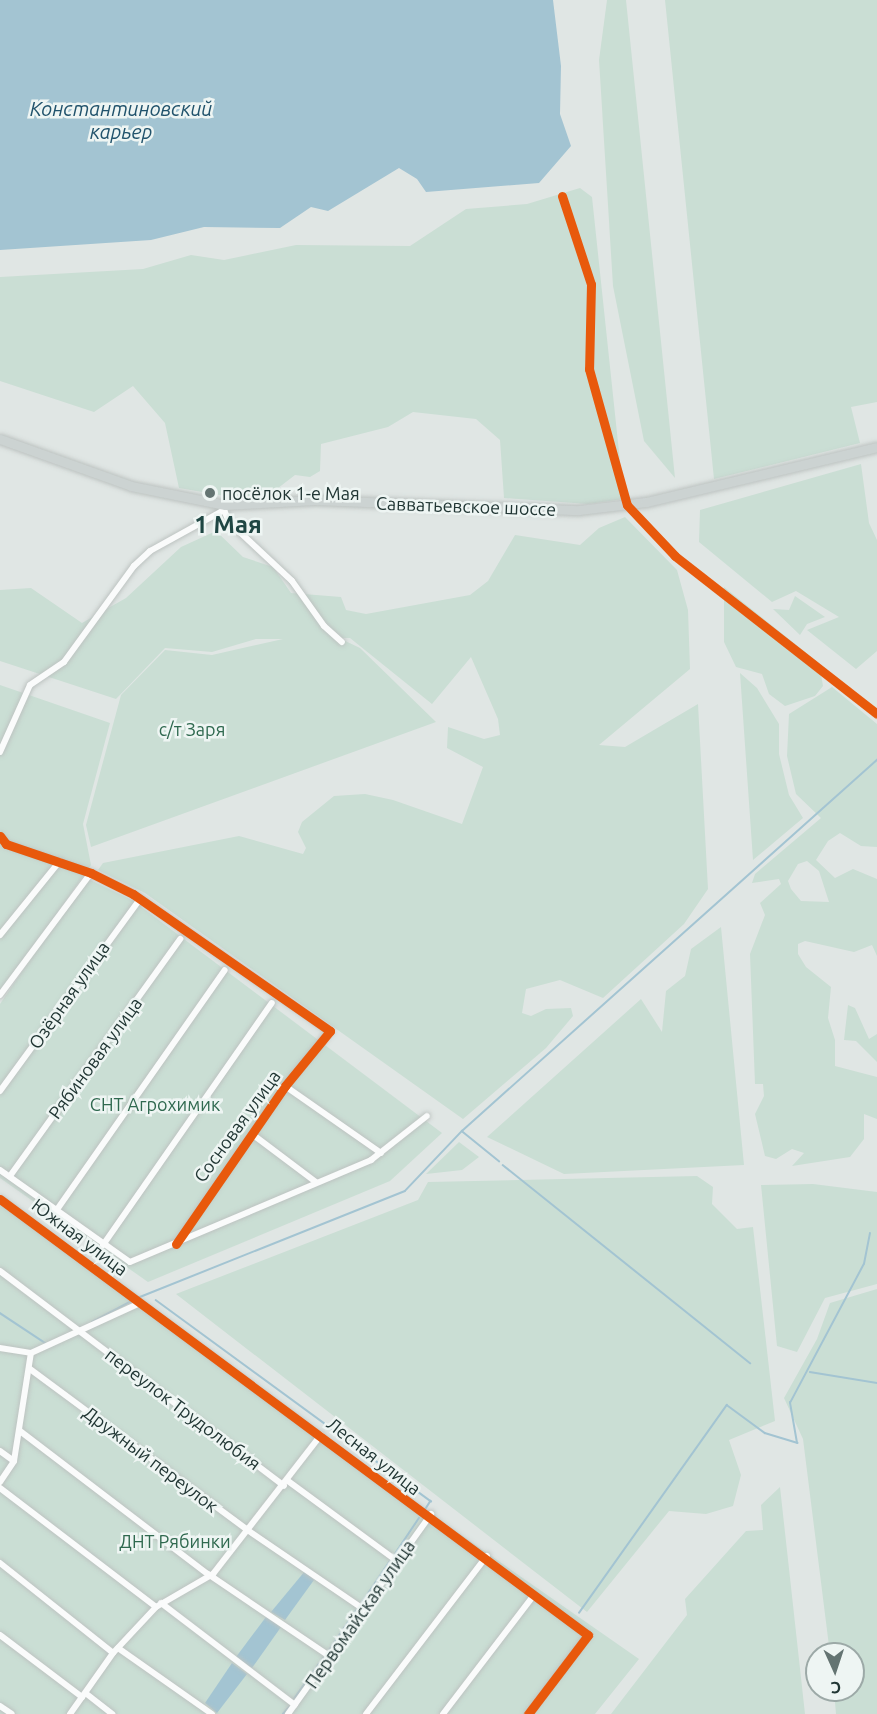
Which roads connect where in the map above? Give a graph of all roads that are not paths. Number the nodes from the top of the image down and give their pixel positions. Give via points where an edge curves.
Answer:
1 (0, 439) edge
2 (877, 447) edge
3 (225, 508) junction
4 (342, 642) dead end
5 (0, 752) edge
6 (0, 836) edge
7 (3, 844) edge
8 (60, 861) junction
9 (91, 873) junction
10 (140, 899) junction
11 (0, 935) edge
12 (180, 939) dead end
13 (225, 970) dead end
14 (0, 995) edge
15 (272, 1003) dead end
16 (285, 1086) junction
17 (0, 1091) edge
18 (427, 1116) dead end
19 (252, 1134) junction
20 (381, 1153) junction
21 (0, 1170) edge
22 (10, 1176) junction
23 (316, 1182) junction
24 (0, 1198) edge
25 (56, 1211) junction
26 (176, 1244) junction
27 (103, 1245) junction
28 (0, 1271) edge
29 (140, 1303) junction
30 (81, 1331) junction
31 (0, 1348) edge
32 (32, 1353) junction
33 (30, 1369) junction
34 (20, 1431) junction
35 (321, 1435) junction
36 (0, 1451) edge
37 (14, 1461) junction
38 (0, 1482) edge
39 (286, 1484) junction
40 (0, 1488) edge
41 (429, 1516) junction
42 (246, 1529) junction
43 (487, 1556) junction
44 (397, 1561) junction
45 (0, 1563) edge
46 (213, 1574) junction
47 (534, 1595) junction
48 (159, 1605) junction
49 (362, 1608) junction
50 (0, 1635) edge
51 (116, 1651) junction
52 (329, 1656) junction
53 (85, 1696) junction
54 (295, 1705) junction
55 (0, 1706) edge
56 (12, 1714) edge
57 (70, 1714) edge
58 (112, 1714) edge
59 (212, 1714) edge
60 (288, 1714) edge
61 (366, 1714) edge
62 (443, 1714) edge
63 (528, 1714) edge

1 - 3 main road, Савватьевское шоссе via 131,486
2 - 3 main road, Савватьевское шоссе via 607,509 315,500
3 - 4 street via 229,522 291,581 324,626
3 - 5 street via 150,551 134,566 64,662 30,685
6 - 7 street
7 - 8 street
8 - 9 street
8 - 11 street
9 - 10 street
9 - 14 street
10 - 16 street, Сосновая улица via 330,1031
10 - 17 street, Озёрная улица
12 - 22 street, Рябиновая улица
13 - 25 street
15 - 27 street
16 - 19 street, Сосновая улица
16 - 20 street
18 - 20 street
19 - 23 street
19 - 26 street, Сосновая улица
20 - 23 street
21 - 22 street
22 - 25 street
23 - 26 street
24 - 29 street, Южная улица
25 - 27 street
26 - 27 street via 130,1262
28 - 30 street, переулок Трудолюбия
29 - 30 street
29 - 35 street, Лесная улица
30 - 32 street
30 - 39 street, переулок Трудолюбия
31 - 32 street
32 - 33 street
33 - 34 street
33 - 42 street, Дружный переулок
34 - 37 street
34 - 46 street
35 - 39 street
35 - 41 street, Лесная улица
36 - 37 street
37 - 38 street
39 - 42 street
39 - 44 street, переулок Трудолюбия
40 - 48 street
41 - 43 street, Лесная улица
41 - 44 street, Первомайская улица
42 - 46 street
42 - 49 street, Дружный переулок
43 - 47 street, Лесная улица
43 - 61 street
44 - 49 street, Первомайская улица
45 - 51 street
46 - 48 street
46 - 52 street
47 - 62 street
47 - 63 street, Лесная улица via 588,1635
48 - 51 street
48 - 54 street
49 - 52 street, Первомайская улица
50 - 53 street
51 - 53 street
51 - 59 street
52 - 54 street, Первомайская улица
53 - 57 street
53 - 58 street
54 - 60 street, Первомайская улица
55 - 56 street

